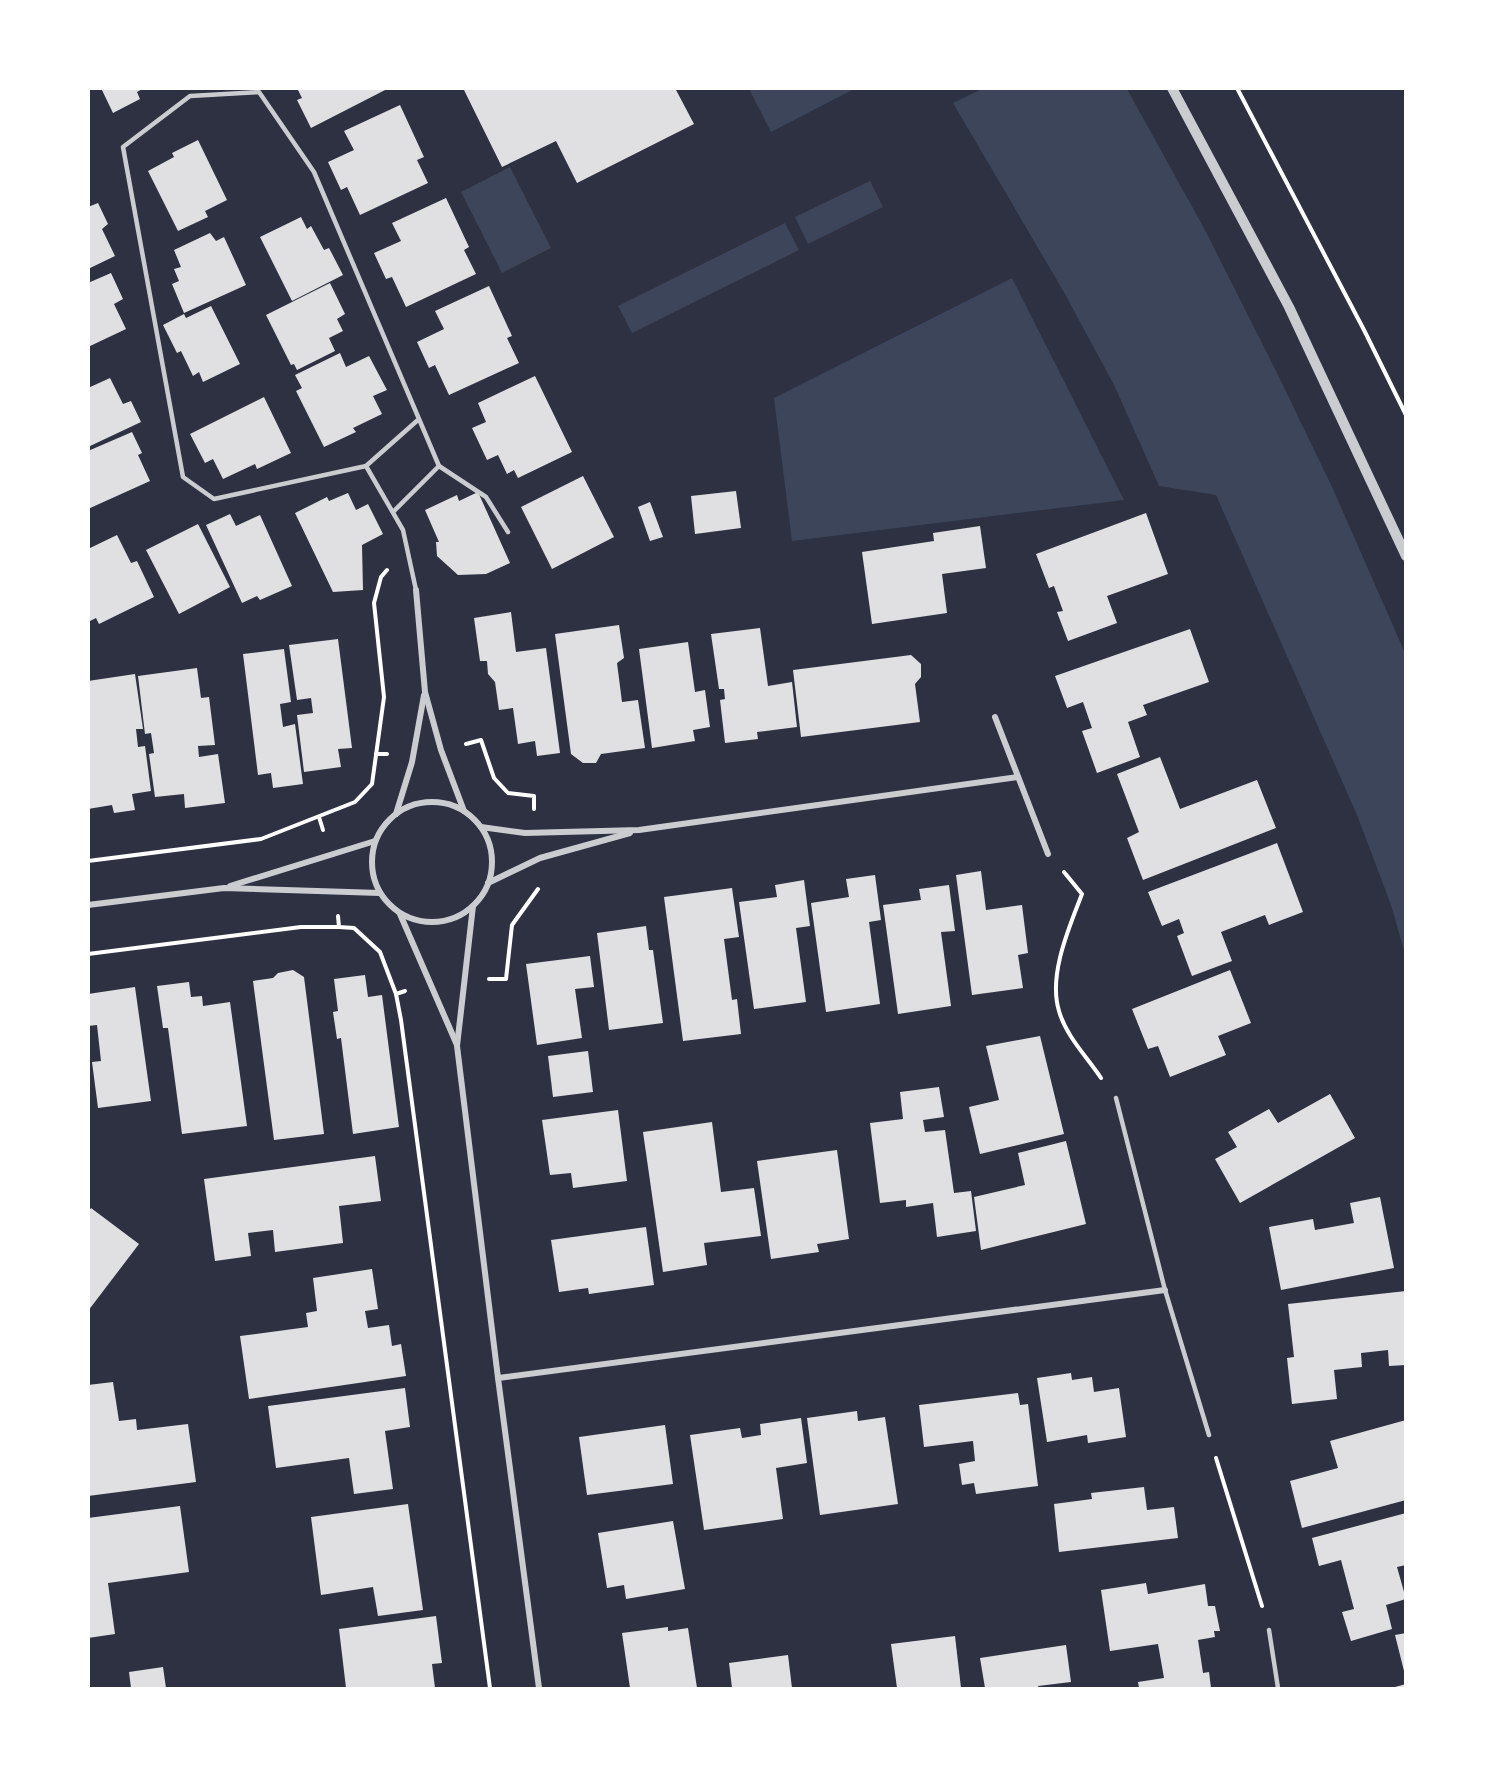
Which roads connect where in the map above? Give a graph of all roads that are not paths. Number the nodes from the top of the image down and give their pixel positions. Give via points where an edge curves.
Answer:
1 (1172, 88) edge
2 (260, 90) edge
3 (419, 419) junction
4 (366, 466) junction
5 (439, 466) junction
6 (393, 512) junction
7 (508, 532) dead end
8 (1406, 556) edge
9 (416, 590) joint
10 (425, 692) junction
11 (995, 717) dead end
12 (1018, 777) junction
13 (465, 812) junction
14 (396, 814) junction
15 (481, 827) junction
16 (639, 830) junction
17 (375, 841) junction
18 (1048, 854) road end
19 (488, 883) junction
20 (224, 888) junction
21 (380, 893) junction
22 (88, 905) edge
23 (473, 906) junction
24 (400, 914) junction
25 (457, 1046) junction
26 (1116, 1098) road end
27 (1165, 1290) junction
28 (498, 1378) junction
29 (1209, 1435) road end
30 (1269, 1630) road end
31 (539, 1689) edge
32 (1278, 1689) edge

1 - 8 street via 1289,307
2 - 3 lane via 314,172
2 - 4 lane via 190,96 123,147 183,477 214,500
3 - 4 lane
3 - 5 lane
4 - 6 lane
5 - 6 lane
5 - 7 lane via 486,497
6 - 9 lane via 403,530
9 - 10 street
10 - 13 street via 441,750
10 - 14 street via 414,754
11 - 12 street
12 - 16 street
12 - 18 street
13 - 14 street via 448,804 430,802
13 - 15 street
14 - 17 street
15 - 16 street via 536,833
15 - 19 street via 491,855
16 - 19 street via 540,858
17 - 20 street
17 - 21 street via 373,876
19 - 23 street
20 - 21 street
20 - 22 street
21 - 24 street
23 - 24 street via 438,922 418,921
23 - 25 street
24 - 25 street
25 - 28 street
26 - 27 lane
27 - 28 street
27 - 29 lane
28 - 31 street
30 - 32 lane

